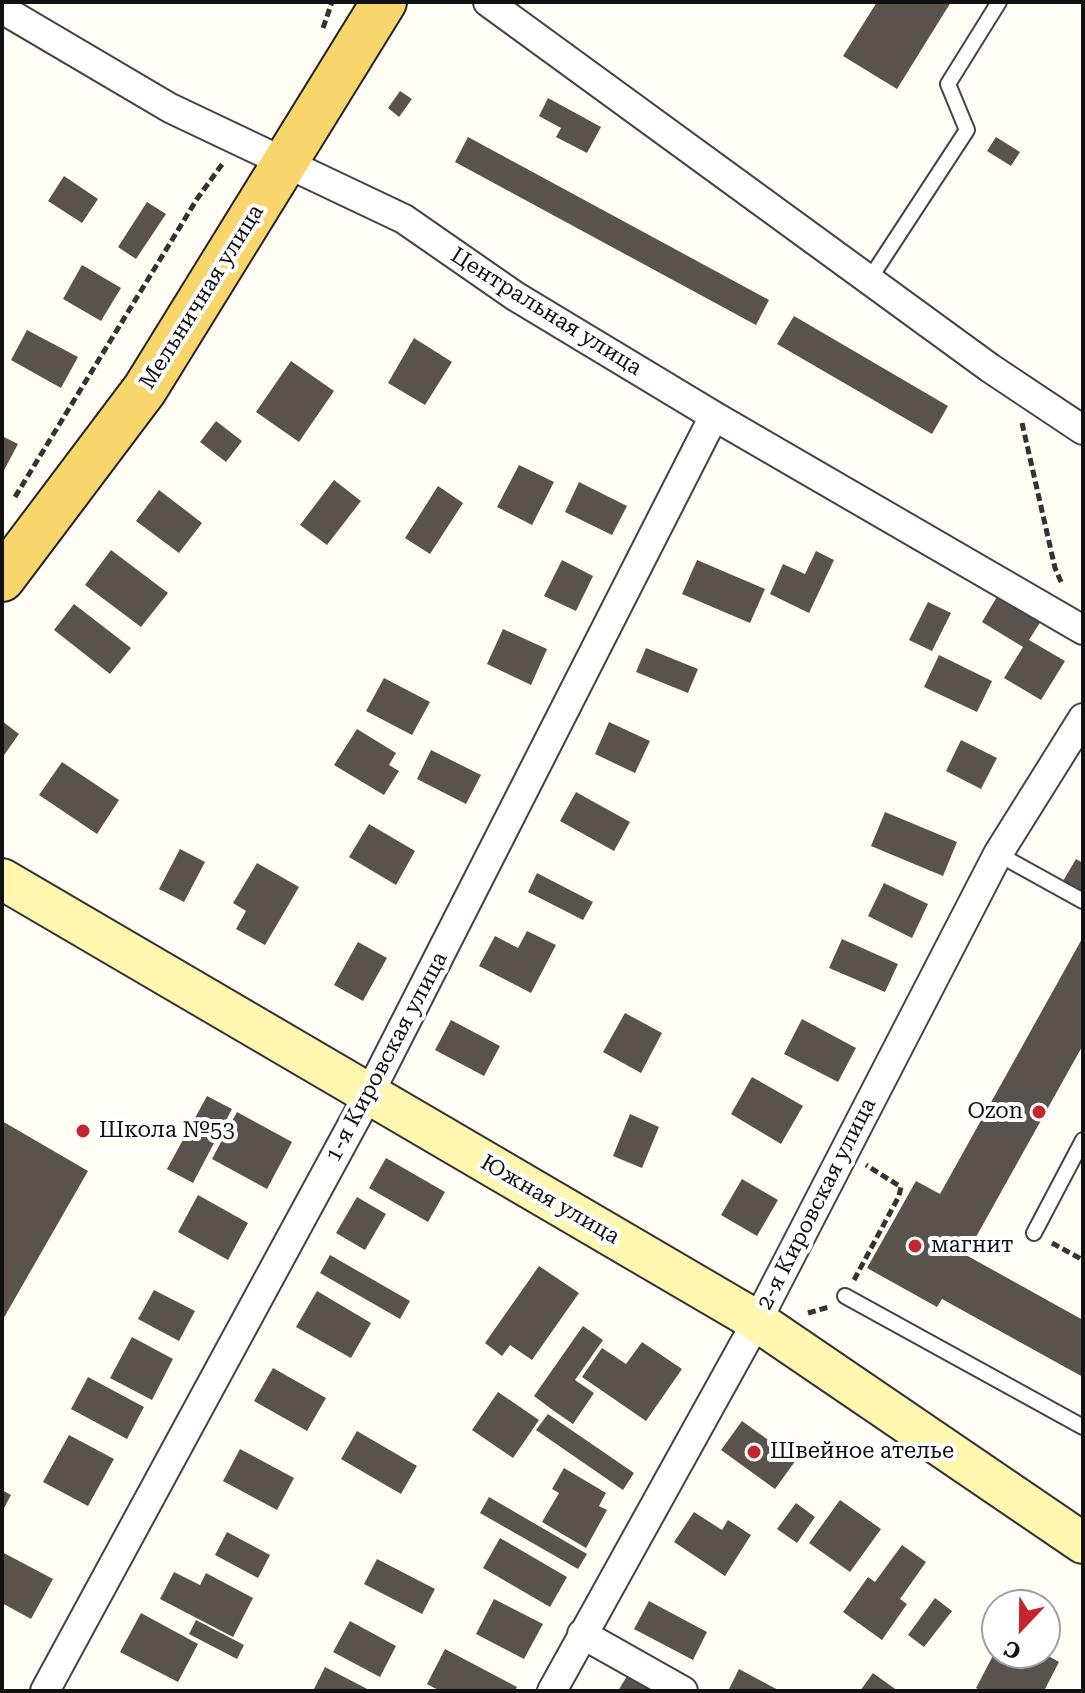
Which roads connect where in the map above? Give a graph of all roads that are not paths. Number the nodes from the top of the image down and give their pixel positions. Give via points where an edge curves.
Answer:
1 (384, 2) edge
2 (488, 2) edge
3 (999, 2) edge
4 (2, 9) edge
5 (286, 162) junction
6 (869, 280) junction
7 (714, 416) junction
8 (1083, 430) edge
9 (2, 579) edge
10 (1083, 630) edge
11 (1083, 718) edge
12 (998, 854) junction
13 (2, 879) edge
14 (1083, 901) edge
15 (369, 1094) junction
16 (1083, 1140) edge
17 (1034, 1233) road end
18 (845, 1296) road end
19 (763, 1309) junction
20 (1083, 1427) edge
21 (1083, 1543) edge
22 (582, 1634) junction
23 (45, 1691) edge
24 (552, 1691) edge
25 (683, 1691) edge

1 - 5 main road, Мельничная улица
2 - 6 street
3 - 6 lane via 948,84 967,130
4 - 5 street, Центральная улица via 170,108
5 - 7 street, Центральная улица via 404,219 515,296
5 - 9 main road, Мельничная улица via 145,389
6 - 8 street
7 - 10 street, Центральная улица
7 - 15 street, 1-я Кировская улица
11 - 12 street, 2-я Кировская улица
12 - 14 lane
12 - 19 street, 2-я Кировская улица
13 - 15 street, Южная улица
15 - 19 street, Южная улица
15 - 23 street, 1-я Кировская улица
16 - 17 lane
18 - 20 lane
19 - 21 street, Южная улица
19 - 22 street, 2-я Кировская улица
22 - 24 street, 2-я Кировская улица
22 - 25 street

